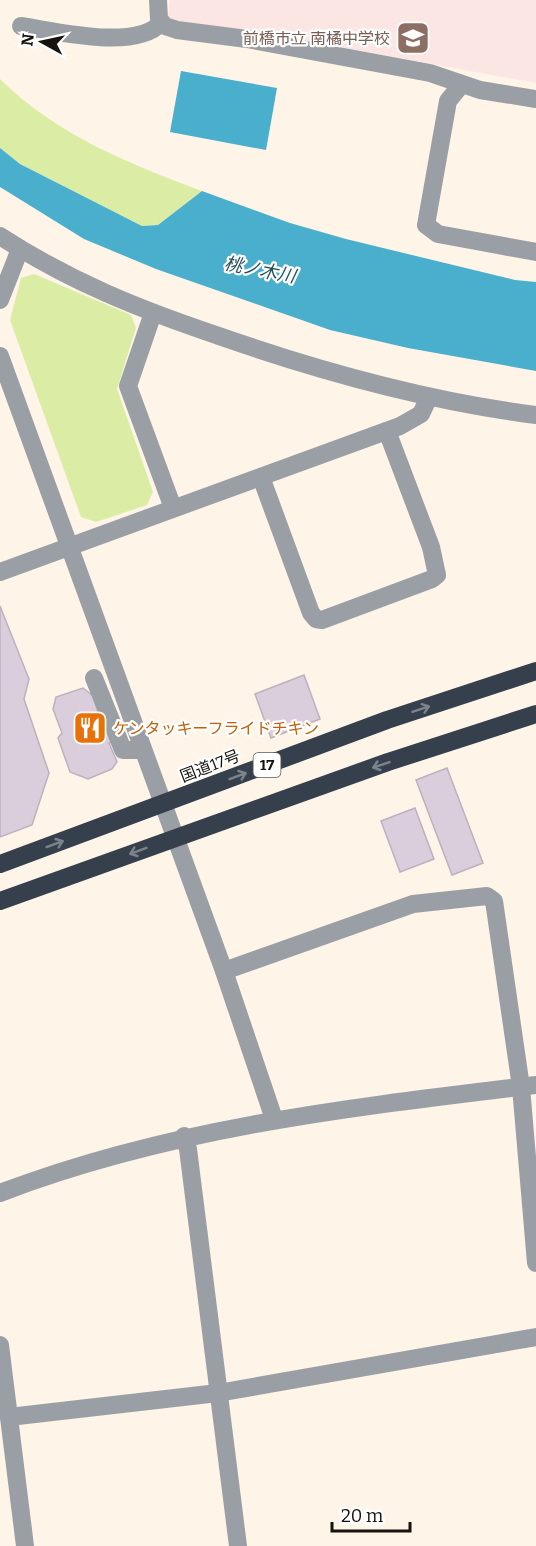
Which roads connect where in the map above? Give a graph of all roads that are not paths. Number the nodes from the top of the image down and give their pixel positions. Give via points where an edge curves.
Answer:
1 (158, 0) edge
2 (161, 22) junction
3 (21, 26) dead end
4 (461, 84) junction
5 (536, 99) edge
6 (0, 236) edge
7 (20, 249) junction
8 (536, 252) edge
9 (0, 300) edge
10 (153, 313) junction
11 (0, 356) edge
12 (429, 397) junction
13 (536, 415) edge
14 (387, 431) junction
15 (261, 477) junction
16 (172, 508) junction
17 (69, 547) junction
18 (0, 572) edge
19 (536, 671) edge
20 (94, 678) dead end
21 (536, 714) edge
22 (142, 750) junction
23 (162, 805) junction
24 (175, 837) junction
25 (0, 864) edge
26 (0, 901) edge
27 (224, 971) junction
28 (529, 1086) edge
29 (274, 1119) junction
30 (184, 1136) junction
31 (0, 1193) edge
32 (536, 1263) edge
33 (536, 1337) edge
34 (0, 1345) edge
35 (218, 1393) junction
36 (9, 1418) junction
37 (25, 1546) edge
38 (238, 1546) edge

1 - 2 street
2 - 3 street via 146,34 127,37
2 - 4 street via 177,30 247,39 442,76
4 - 5 street
4 - 8 street via 448,101 426,225 438,234
6 - 7 street
7 - 9 street
7 - 10 street via 104,294
10 - 12 street via 296,363
10 - 16 street via 128,386
11 - 17 street
12 - 13 street
12 - 14 street via 425,409 413,421
14 - 15 street
14 - 15 street via 431,547 437,574 322,620 311,613
15 - 16 street
16 - 17 street
17 - 18 street
17 - 22 street
23 -> 19 highway, 国道17号 / 17 via 387,720
20 - 22 street via 123,750
21 -> 24 highway, 17
22 - 23 street
23 - 24 street
25 -> 23 highway, 国道17号 / 17
24 -> 26 highway, 17
24 - 27 street
27 - 28 street via 413,904 487,896 497,909
27 - 29 street
28 - 29 street
28 - 32 street
29 - 30 street
30 - 31 street via 95,1160
30 - 35 street
33 - 35 street
34 - 36 street
35 - 36 street
35 - 38 street
36 - 37 street

